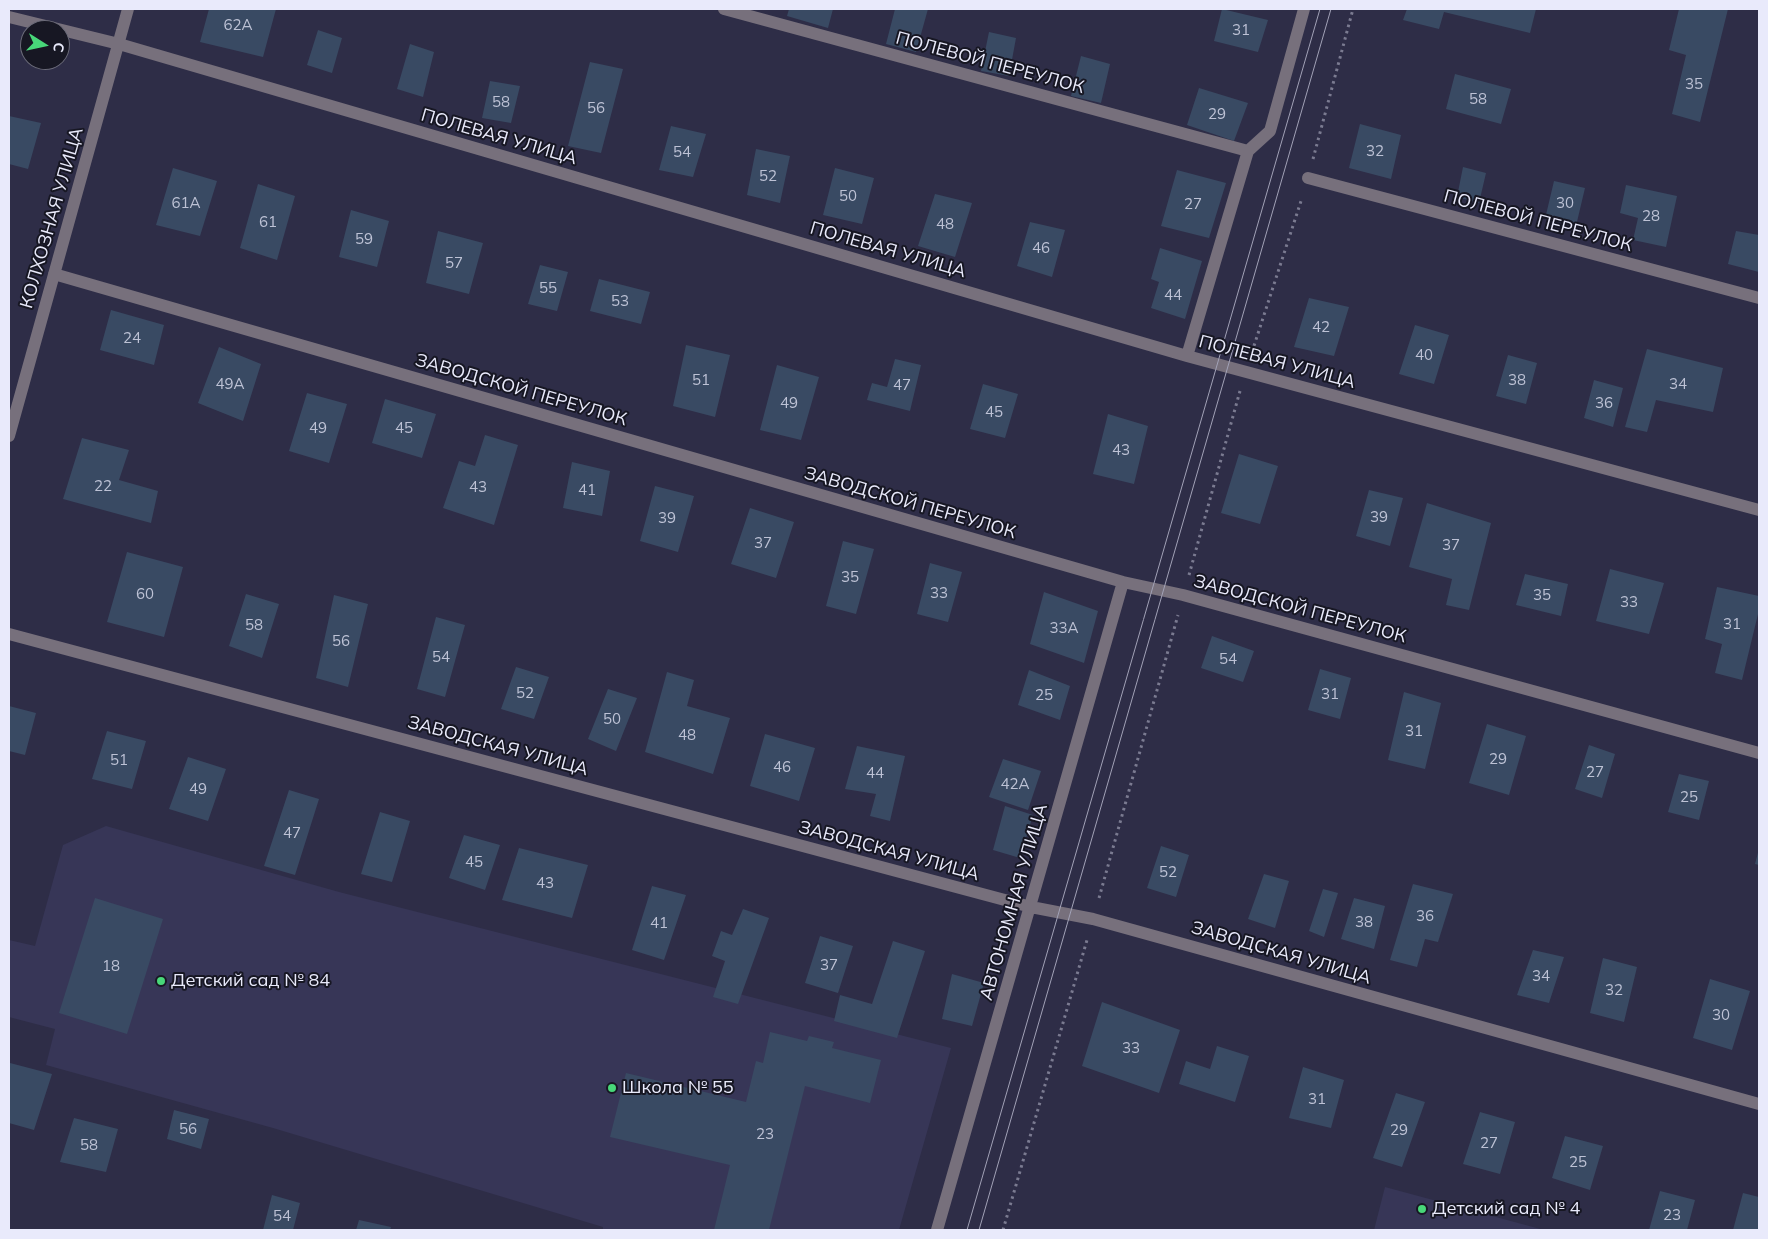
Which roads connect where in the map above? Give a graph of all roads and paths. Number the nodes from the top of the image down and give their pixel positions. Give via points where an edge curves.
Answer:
1 (128, 9) edge
2 (724, 9) edge
3 (1304, 9) edge
4 (1353, 9) edge
5 (9, 17) edge
6 (118, 44) junction
7 (1248, 152) junction
8 (1308, 178) junction
9 (54, 274) junction
10 (1759, 298) edge
11 (1187, 356) junction
12 (1246, 371) junction
13 (9, 436) edge
14 (1759, 510) edge
15 (1123, 582) junction
16 (1183, 595) junction
17 (9, 634) edge
18 (1759, 752) edge
19 (1031, 907) junction
20 (1093, 919) junction
21 (1759, 1104) edge
22 (937, 1230) edge
23 (1004, 1230) edge

1 - 6 street, КОЛХОЗНАЯ УЛИЦА
2 - 7 street, ПОЛЕВОЙ ПЕРЕУЛОК
3 - 7 street via 1270,131
4 - 8 path
5 - 6 street, ПОЛЕВАЯ УЛИЦА
6 - 9 street, КОЛХОЗНАЯ УЛИЦА
6 - 11 street, ПОЛЕВАЯ УЛИЦА
7 - 11 street
8 - 10 street, ПОЛЕВОЙ ПЕРЕУЛОК
8 - 12 path
9 - 13 street, КОЛХОЗНАЯ УЛИЦА
9 - 15 street, ЗАВОДСКОЙ ПЕРЕУЛОК
11 - 12 street, ПОЛЕВАЯ УЛИЦА
12 - 14 street, ПОЛЕВАЯ УЛИЦА
12 - 16 path
15 - 16 street, ЗАВОДСКОЙ ПЕРЕУЛОК
15 - 19 street, АВТОНОМНАЯ УЛИЦА
16 - 18 street, ЗАВОДСКОЙ ПЕРЕУЛОК
16 - 20 path
17 - 19 street, ЗАВОДСКАЯ УЛИЦА
19 - 20 street, ЗАВОДСКАЯ УЛИЦА
19 - 22 street, АВТОНОМНАЯ УЛИЦА
20 - 21 street, ЗАВОДСКАЯ УЛИЦА
20 - 23 path

